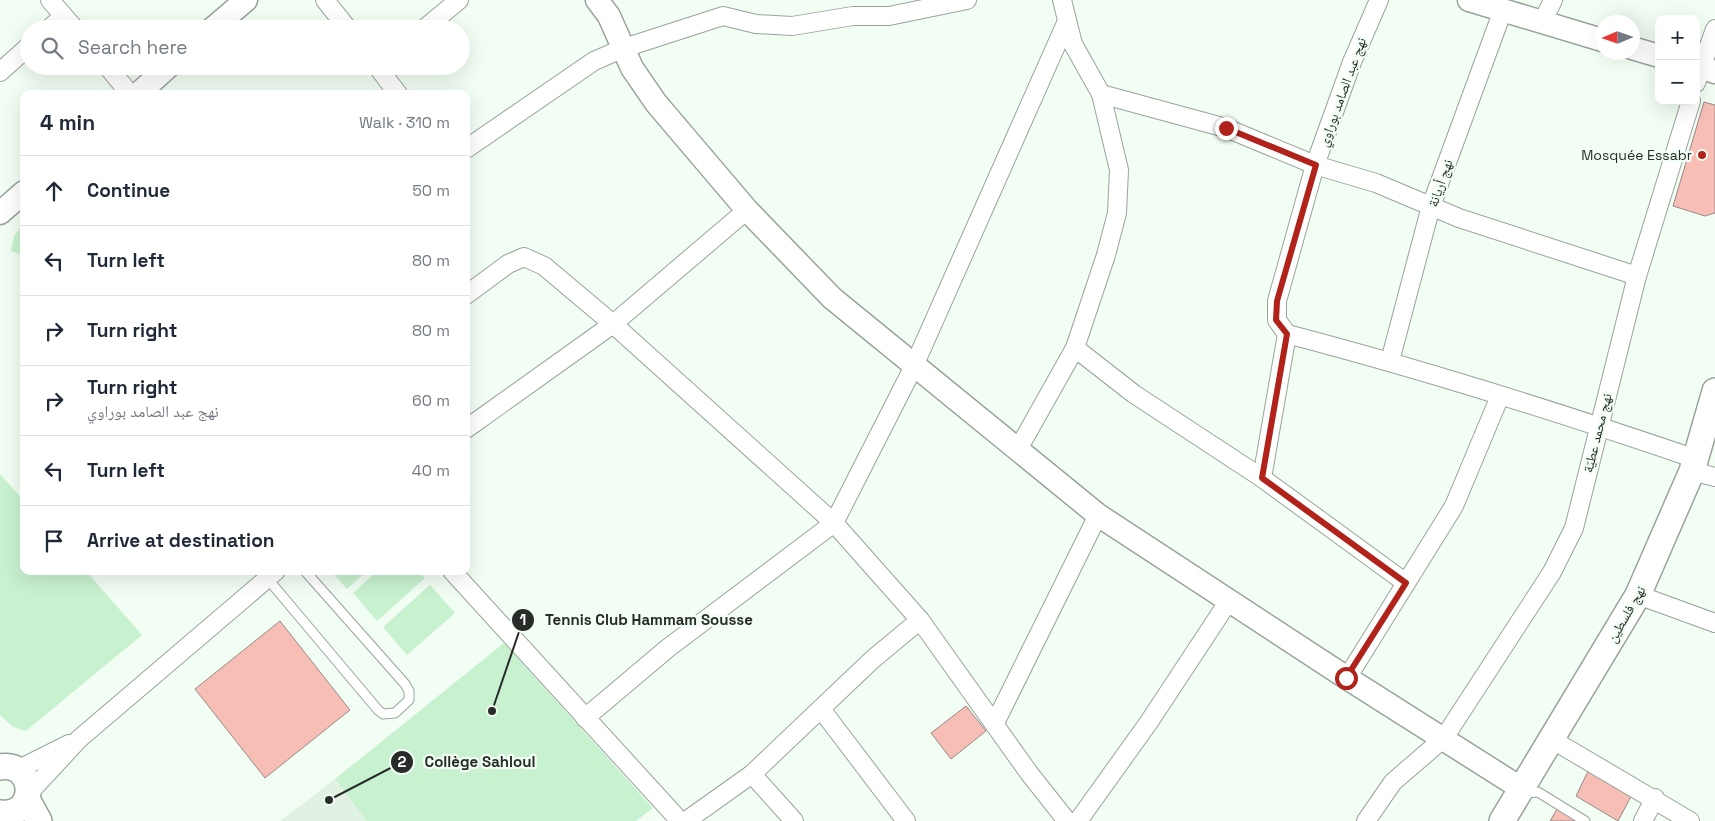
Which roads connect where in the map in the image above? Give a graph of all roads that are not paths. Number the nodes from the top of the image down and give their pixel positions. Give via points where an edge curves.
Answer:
1 (50, 0) edge
2 (246, 0) edge
3 (325, 0) edge
4 (459, 0) edge
5 (597, 0) edge
6 (967, 0) edge
7 (1057, 0) edge
8 (1062, 0) edge
9 (1379, 0) edge
10 (1469, 0) edge
11 (1552, 0) edge
12 (723, 8) edge
13 (1503, 10) junction
14 (67, 20) edge
15 (223, 20) edge
16 (341, 20) edge
17 (435, 20) edge
18 (1067, 21) junction
19 (1542, 22) junction
20 (1715, 29) edge
21 (1595, 38) edge
22 (624, 48) junction
23 (1640, 50) edge
24 (20, 54) edge
25 (1655, 55) edge
26 (0, 72) edge
27 (1702, 72) edge
28 (114, 75) edge
29 (159, 75) edge
30 (384, 75) edge
31 (127, 90) edge
32 (142, 90) edge
33 (395, 90) edge
34 (1101, 94) junction
35 (1689, 105) edge
36 (470, 147) edge
37 (1316, 165) junction
38 (1431, 206) junction
39 (747, 210) junction
40 (1637, 276) junction
41 (470, 292) edge
42 (613, 324) junction
43 (1287, 334) junction
44 (1075, 348) junction
45 (1390, 361) junction
46 (914, 366) junction
47 (1715, 391) edge
48 (1500, 396) junction
49 (470, 426) edge
50 (1599, 426) junction
51 (1017, 451) junction
52 (1701, 469) edge
53 (1262, 478) junction
54 (1098, 515) junction
55 (834, 523) junction
56 (272, 575) edge
57 (308, 575) edge
58 (456, 575) edge
59 (1406, 583) junction
60 (1638, 596) junction
61 (1228, 602) junction
62 (920, 620) junction
63 (1715, 623) edge
64 (1346, 678) junction
65 (821, 709) junction
66 (585, 718) junction
67 (995, 723) junction
68 (1444, 738) junction
69 (79, 739) junction
70 (1551, 739) junction
71 (6, 765) edge
72 (752, 774) junction
73 (1520, 791) junction
74 (28, 796) junction
75 (1655, 798) junction
76 (7, 816) edge
77 (39, 821) edge
78 (680, 821) edge
79 (686, 821) edge
80 (794, 821) edge
81 (906, 821) edge
82 (1067, 821) edge
83 (1078, 821) edge
84 (1366, 821) edge
85 (1502, 821) edge
86 (1585, 821) edge
87 (1643, 821) edge
88 (1690, 821) edge

1 - 14 street
2 - 15 street
3 - 16 street
4 - 17 street
5 - 22 street via 609,16
6 - 12 street via 889,16 853,16 792,26 756,24
7 - 8 street
8 - 18 street
9 - 37 street, نهج عبد الصامد بوراوي via 1352,62
10 - 13 street
11 - 19 street
12 - 22 street
13 - 19 street
13 - 38 street, نهج أريانة
18 - 34 street via 1073,44
18 - 46 street
19 - 21 street
20 - 27 street
22 - 36 street via 594,61
22 - 39 street via 632,68 656,103
23 - 25 street
24 - 26 street
28 - 31 street
29 - 32 street
30 - 33 street
34 - 37 street via 1226,128
34 - 44 street via 1119,170 1117,213
35 - 40 street, نهج محمد عطيّة
37 - 38 street via 1376,183
37 - 43 street, نهج عبد الصامد بوراوي via 1277,301 1276,320
38 - 40 street
38 - 45 street, نهج أريانة
39 - 42 street
39 - 46 street via 832,298
40 - 50 street, نهج محمد عطيّة
41 - 42 street via 508,264 524,257 544,266
42 - 49 street
42 - 55 street
43 - 45 street
43 - 53 street
44 - 51 street
44 - 53 street via 1134,394
45 - 48 street
46 - 51 street
46 - 55 street
47 - 52 main road, نهج فلسطين
48 - 50 street
48 - 59 street via 1454,506
50 - 52 street
50 - 68 street, نهج محمد عطيّة via 1574,528 1564,550
51 - 54 street
52 - 60 main road, نهج فلسطين
53 - 59 street
54 - 61 street
54 - 67 street
55 - 62 street
55 - 66 street via 690,631
56 - 57 lane via 378,710 383,714 395,713 408,700 409,691 405,684
56 - 69 street
58 - 66 street
59 - 64 street
60 - 63 street
60 - 70 main road, نهج فلسطين
61 - 64 street
61 - 83 street via 1149,722
62 - 65 street
62 - 67 street
64 - 68 street
65 - 72 street
65 - 81 street
66 - 78 street
67 - 82 street
68 - 73 street
68 - 84 street, نهج محمد عطيّة via 1393,782
69 - 71 street
69 - 74 street
70 - 73 main road, نهج فلسطين
70 - 75 street
71 - 74 main road via 26,780
72 - 79 street
72 - 80 street
73 - 85 main road, نهج فلسطين
73 - 86 lane via 1538,792
74 - 76 main road via 19,809
74 - 77 main road
75 - 87 street
75 - 88 street

